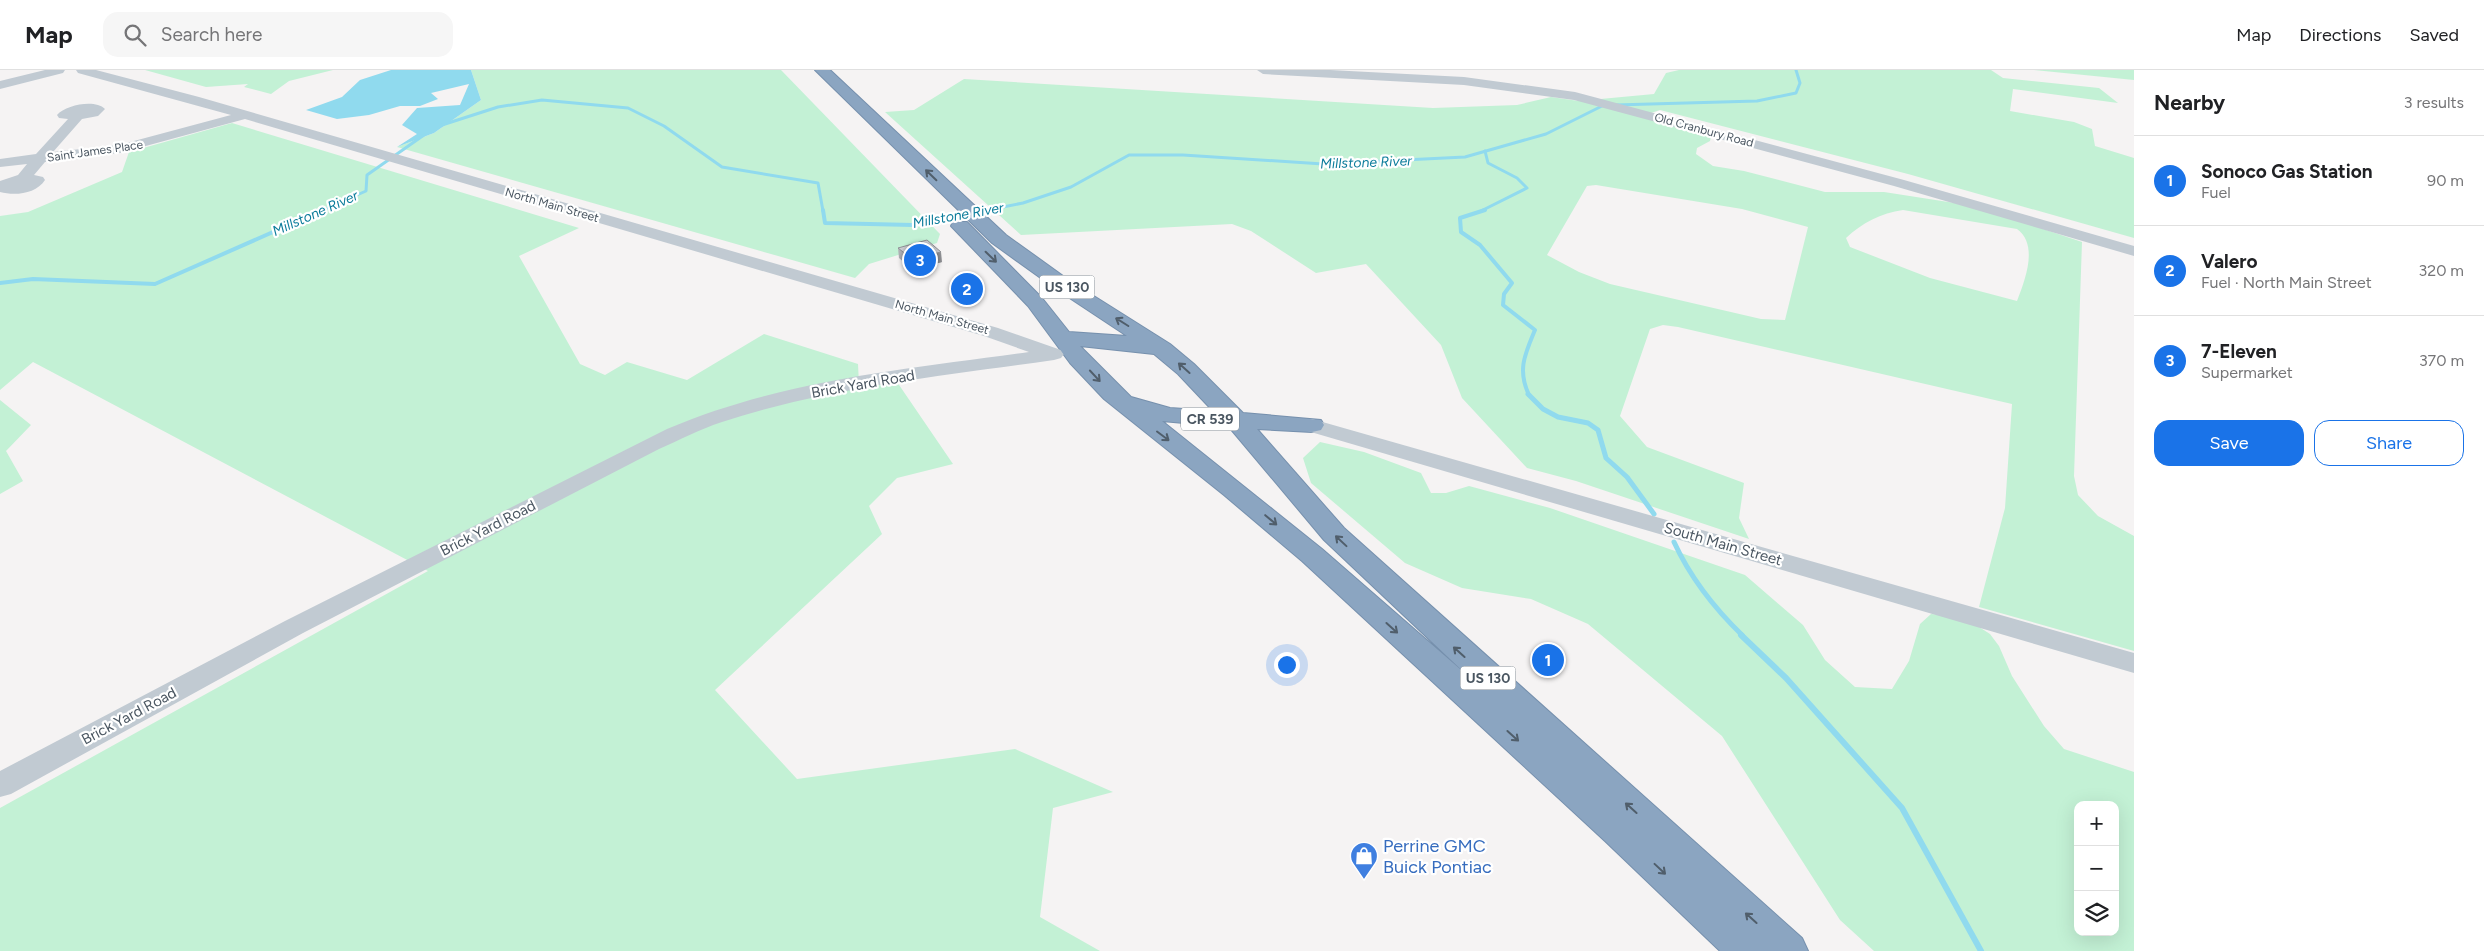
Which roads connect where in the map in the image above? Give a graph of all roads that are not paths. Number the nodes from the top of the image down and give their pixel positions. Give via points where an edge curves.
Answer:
1 (59, 70) edge
2 (82, 70) edge
3 (1263, 70) edge
4 (1269, 70) edge
5 (816, 73) edge
6 (1444, 75) edge
7 (0, 85) edge
8 (245, 115) junction
9 (78, 116) dead end
10 (40, 159) junction
11 (0, 164) edge
12 (904, 170) dead end
13 (23, 178) dead end
14 (961, 216) junction
15 (2134, 251) edge
16 (1100, 340) junction
17 (1023, 341) junction
18 (1059, 346) junction
19 (1162, 349) junction
20 (1078, 358) junction
21 (1008, 361) junction
22 (1209, 392) junction
23 (1112, 394) junction
24 (1168, 415) junction
25 (1237, 421) junction
26 (1286, 422) junction
27 (1312, 425) junction
28 (1262, 450) junction
29 (2134, 663) edge
30 (0, 786) edge
31 (1748, 951) edge
32 (1787, 951) edge

1 - 7 street
2 - 8 street, North Main Street
3 - 4 street, Old Cranbury Road
4 - 6 street, Old Cranbury Road
5 - 12 highway, US 130
14 -> 5 highway, US 130
6 - 15 street, Old Cranbury Road via 1596,101
8 - 10 street, Saint James Place via 137,146
8 - 17 street, North Main Street
9 - 10 street
10 - 11 street, Saint James Place
10 - 13 street
14 -> 18 highway, US 130 via 1023,290
19 -> 14 highway, US 130
16 - 18 highway
16 - 19 highway
16 - 20 highway via 1082,348
17 - 18 street, North Main Street
17 - 21 street
18 - 20 highway, US 130
18 - 21 street, Brick Yard Road
22 -> 19 highway, US 130
20 -> 23 highway, US 130
21 - 30 street, Brick Yard Road via 810,393 712,418 651,444 294,627
22 - 24 highway via 1205,408
22 - 25 highway, US 130
22 - 27 highway, CR 539
23 - 24 highway, CR 539 via 1130,404
23 -> 31 highway, US 130 via 1312,555 1611,823
24 - 25 highway, CR 539
25 - 26 highway, CR 539
25 - 28 highway, US 130
26 - 27 highway, CR 539
26 - 28 highway via 1268,430 1261,438
27 - 29 street, South Main Street / CR 539
32 -> 28 highway, US 130 via 1334,534

